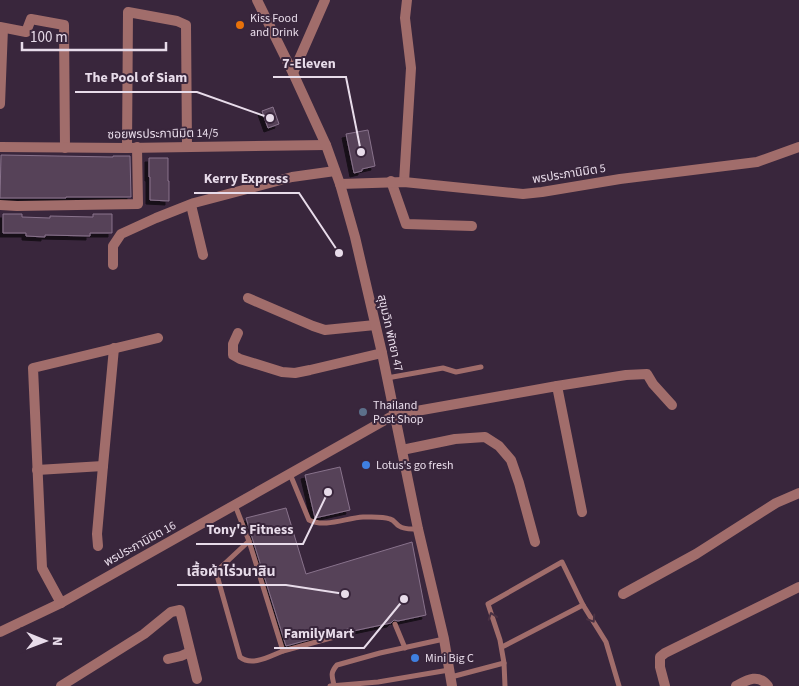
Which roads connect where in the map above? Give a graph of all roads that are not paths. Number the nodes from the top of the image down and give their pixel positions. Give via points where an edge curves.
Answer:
1 (257, 0) edge
2 (325, 0) edge
3 (407, 0) edge
4 (1, 28) edge
5 (293, 73) junction
6 (0, 104) edge
7 (187, 146) junction
8 (326, 146) junction
9 (0, 147) edge
10 (799, 147) edge
11 (65, 148) junction
12 (132, 148) junction
13 (335, 171) junction
14 (391, 181) junction
15 (404, 182) junction
16 (340, 184) junction
17 (0, 204) edge
18 (191, 204) junction
19 (472, 226) dead end
20 (203, 255) dead end
21 (113, 265) dead end
22 (248, 298) dead end
23 (375, 324) junction
24 (238, 333) dead end
25 (158, 338) dead end
26 (114, 348) junction
27 (382, 353) junction
28 (481, 367) dead end
29 (387, 378) junction
30 (557, 386) junction
31 (672, 405) dead end
32 (394, 415) junction
33 (402, 450) junction
34 (103, 466) junction
35 (37, 470) junction
36 (290, 474) junction
37 (799, 493) edge
38 (235, 505) junction
39 (582, 512) dead end
40 (418, 529) junction
41 (249, 541) junction
42 (534, 542) dead end
43 (98, 546) dead end
44 (799, 587) edge
45 (623, 594) dead end
46 (61, 604) junction
47 (583, 605) junction
48 (395, 624) dead end
49 (0, 632) edge
50 (350, 633) dead end
51 (444, 639) junction
52 (502, 647) junction
53 (404, 648) junction
54 (190, 652) junction
55 (283, 652) junction
56 (168, 660) dead end
57 (504, 663) junction
58 (451, 678) edge
59 (196, 679) dead end
60 (60, 686) edge
61 (332, 686) edge
62 (505, 686) edge
63 (619, 686) edge
64 (665, 686) edge
65 (736, 686) edge
66 (768, 686) edge

1 - 5 street, สุขุมวิท พัทยา 47
2 - 5 street
3 - 15 street via 405,18 411,68
4 - 6 street
4 - 11 street via 26,32 31,19 64,25
5 - 8 street, สุขุมวิท พัทยา 47
7 - 8 street, ซอยพรประภานิมิต 14/5
7 - 12 street, ซอยพรประภานิมิต 14/5
7 - 12 street via 186,25 128,12
8 - 13 street, สุขุมวิท พัทยา 47
9 - 11 street, ซอยพรประภานิมิต 14/5
10 - 15 street, พรประภานิมิต 5 via 757,162 523,194
11 - 12 street, ซอยพรประภานิมิต 14/5
12 - 17 street via 138,204
13 - 16 street, สุขุมวิท พัทยา 47
13 - 18 street via 292,177
14 - 15 street, พรประภานิมิต 5
14 - 16 street, พรประภานิมิต 5
14 - 19 street via 406,224
16 - 23 street, สุขุมวิท พัทยา 47
18 - 20 street
18 - 21 street via 121,234 113,246
22 - 23 street via 319,329
23 - 27 street, สุขุมวิท พัทยา 47
24 - 27 street via 233,355 282,372 295,373
25 - 26 street
26 - 34 street
26 - 35 street via 33,368
27 - 29 street, สุขุมวิท พัทยา 47
28 - 29 lane via 456,372 443,368
29 - 32 street, สุขุมวิท พัทยา 47
30 - 31 street, พรประภานิมิต 16 via 647,374
30 - 32 street, พรประภานิมิต 16
30 - 39 street
32 - 33 street, สุขุมวิท พัทยา 47
32 - 36 street, พรประภานิมิต 16
33 - 40 street, สุขุมวิท พัทยา 47
33 - 42 street via 455,439 485,438 499,446 511,460
34 - 35 street
34 - 43 street
35 - 46 street via 42,568
36 - 38 street, พรประภานิมิต 16
36 - 40 lane via 313,523 377,517 392,519 401,528
37 - 45 street via 776,503 696,554
38 - 41 lane
38 - 46 street, พรประภานิมิต 16
40 - 51 street, สุขุมวิท พัทยา 47
41 - 55 lane
41 - 55 lane via 220,569 218,579 240,658 253,662
44 - 64 street via 665,652 660,658 660,667
46 - 49 street, พรประภานิมิต 16
47 - 52 lane
52 -> 47 lane via 488,604 562,562
47 -> 63 lane via 606,642
48 - 53 lane
50 - 55 lane
51 - 53 lane
51 - 58 street, สุขุมวิท พัทยา 47
52 - 57 lane
53 - 61 lane via 337,665 333,670
54 - 56 street
54 - 59 street
54 - 60 street via 180,610 170,612 144,634
57 - 58 lane
57 - 62 lane
58 - 61 lane
65 - 66 street via 752,678

